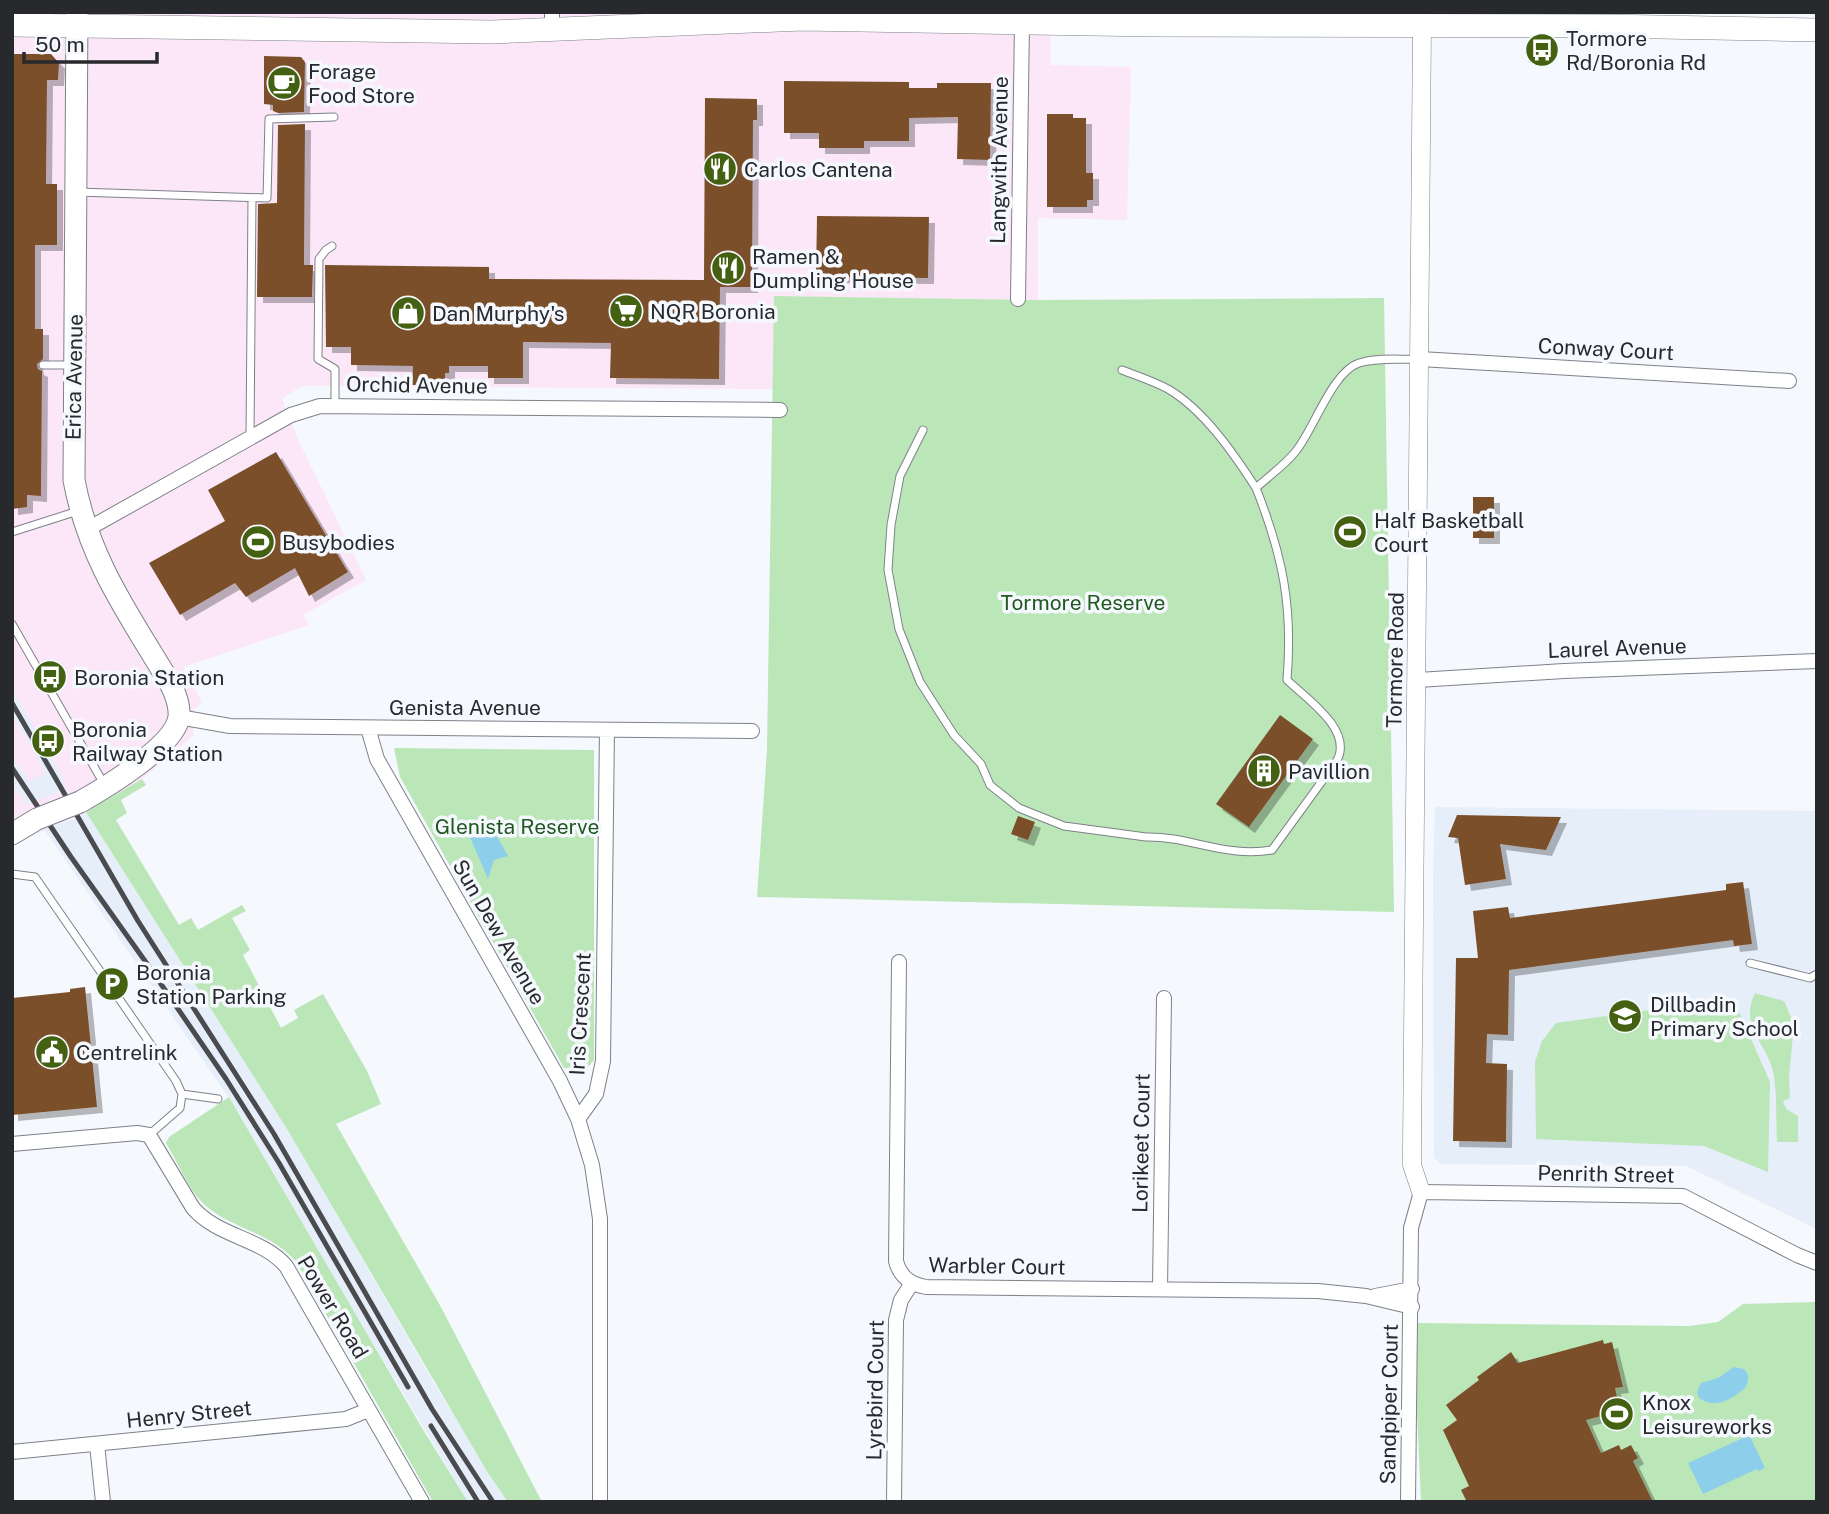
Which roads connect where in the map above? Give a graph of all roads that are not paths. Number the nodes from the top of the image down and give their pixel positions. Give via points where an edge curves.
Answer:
1 (77, 19) edge
2 (1418, 20) edge
3 (552, 21) edge
4 (1022, 22) junction
5 (12, 25) edge
6 (1817, 30) edge
7 (334, 117) dead end
8 (77, 192) junction
9 (252, 198) junction
10 (332, 246) dead end
11 (1018, 299) dead end
12 (1420, 359) junction
13 (43, 365) dead end
14 (74, 365) junction
15 (1122, 370) dead end
16 (1789, 380) dead end
17 (335, 405) junction
18 (780, 410) dead end
19 (923, 430) dead end
20 (250, 439) junction
21 (1256, 488) junction
22 (83, 520) junction
23 (12, 532) edge
24 (12, 624) edge
25 (1817, 661) edge
26 (1418, 680) junction
27 (179, 717) junction
28 (368, 727) junction
29 (607, 730) junction
30 (751, 731) dead end
31 (106, 788) junction
32 (12, 818) edge
33 (37, 819) junction
34 (12, 834) edge
35 (12, 874) edge
36 (899, 962) dead end
37 (1750, 963) dead end
38 (1817, 974) edge
39 (1164, 998) dead end
40 (182, 1094) junction
41 (218, 1099) dead end
42 (579, 1119) junction
43 (149, 1135) junction
44 (12, 1144) edge
45 (1421, 1192) junction
46 (1817, 1263) edge
47 (912, 1283) junction
48 (1160, 1289) junction
49 (1412, 1289) junction
50 (1366, 1296) junction
51 (1412, 1307) junction
52 (368, 1410) junction
53 (97, 1444) junction
54 (12, 1452) edge
55 (408, 1477) junction
56 (103, 1502) edge
57 (411, 1502) edge
58 (422, 1502) edge
59 (600, 1502) edge
60 (894, 1502) edge
61 (1408, 1502) edge

1 - 3 main road via 492,32
1 - 5 main road
1 - 8 main road, Erica Avenue
2 - 4 main road via 1153,26
2 - 6 main road
2 - 12 street, Tormore Road
3 - 4 main road
4 - 11 street, Langwith Avenue
7 - 9 lane via 269,118 267,198
8 - 9 lane
8 - 14 main road, Erica Avenue
9 - 20 lane
10 - 17 lane via 319,259 318,359 335,369
12 - 16 street, Conway Court
12 - 21 lane via 1377,360 1349,369 1338,380 1306,439
12 - 26 street, Tormore Road
13 - 14 lane
14 - 22 main road, Erica Avenue via 74,480
15 - 21 lane via 1168,390 1187,405 1235,455
17 - 18 street, Orchid Avenue
17 - 20 street, Orchid Avenue via 304,410
19 - 21 lane via 900,476 891,525 888,570 899,629 920,682 954,735 981,764 990,785 1019,808 1064,826 1159,836 1252,854 1272,850 1341,755 1338,734 1329,721 1287,680 1287,592 1272,529
20 - 22 street, Orchid Avenue via 100,520
22 - 23 lane
22 - 27 main road, Erica Avenue via 100,564 177,697
24 - 31 lane
25 - 26 street, Laurel Avenue
26 - 45 street, Tormore Road via 1412,1165
27 - 28 street, Genista Avenue via 230,726
27 - 31 main road via 154,752
28 - 29 street, Genista Avenue
28 - 42 street, Sun Dew Avenue via 377,759
29 - 30 street, Genista Avenue
29 - 42 street, Iris Crescent via 603,1061 596,1094
31 - 33 main road, bridge
32 - 33 main road
33 - 34 main road
35 - 40 lane via 34,877
36 - 47 street, Warbler Court via 896,1261
37 - 38 lane via 1810,978
39 - 48 street, Lorikeet Court
40 - 41 lane
40 - 43 lane via 180,1108
42 - 59 street via 600,1219
43 - 44 street
43 - 52 street, Power Road via 200,1217 273,1254 286,1266
45 - 46 street, Penrith Street via 1683,1196
45 - 49 street via 1411,1228
47 - 48 street, Warbler Court via 926,1287
47 - 60 street, Lyrebird Court via 896,1320
48 - 50 street, Warbler Court
49 - 50 street, Warbler Court
49 - 51 street
50 - 51 street, Warbler Court
51 - 61 street, Sandpiper Court
52 - 53 street, Henry Street via 346,1419
52 - 55 street, Power Road
53 - 54 street, Henry Street
53 - 56 street
55 - 57 street
55 - 58 street, Power Road

